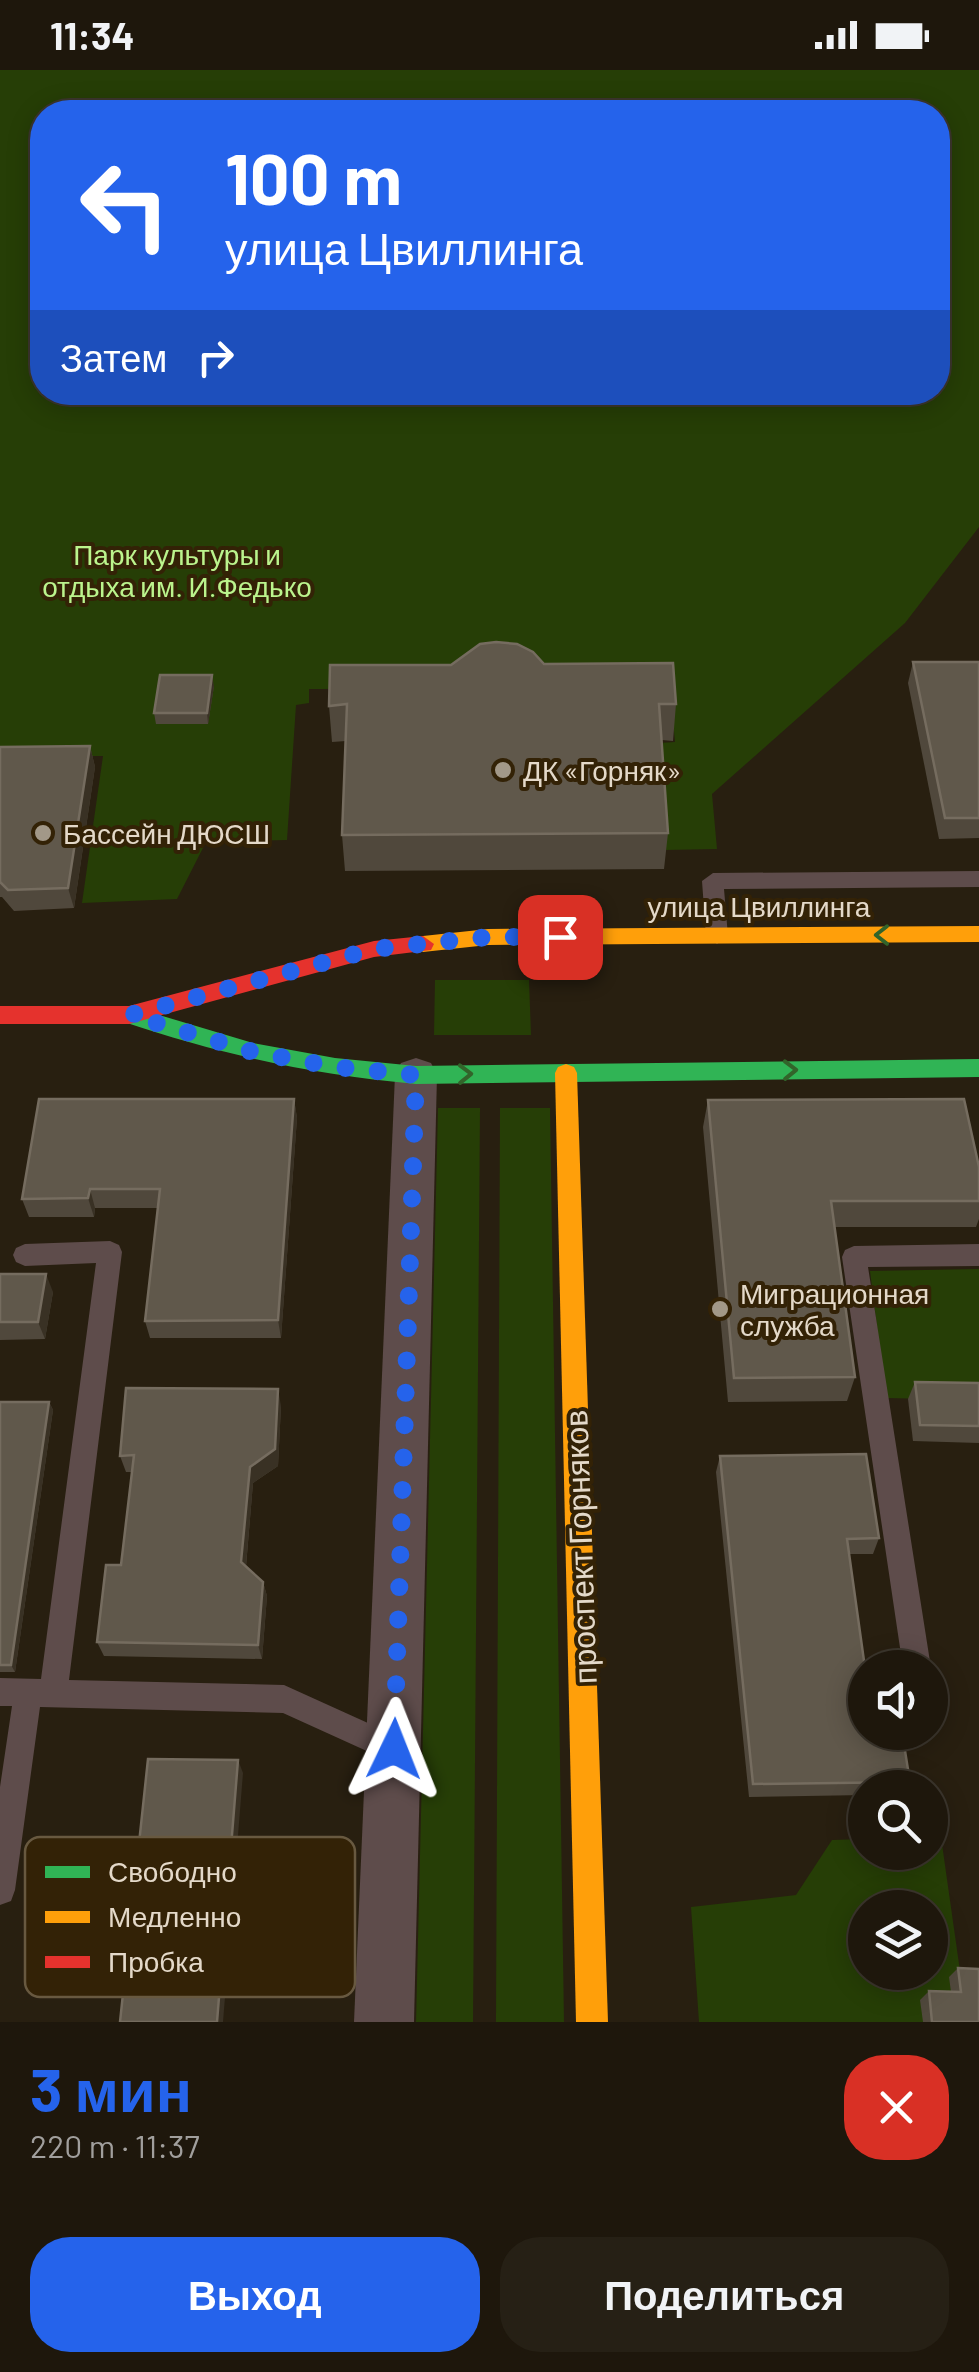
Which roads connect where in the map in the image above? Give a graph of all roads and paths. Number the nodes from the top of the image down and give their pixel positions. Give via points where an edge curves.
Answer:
1 (979, 879) edge
2 (979, 934) edge
3 (717, 936) junction
4 (0, 1015) edge
5 (130, 1015) junction
6 (979, 1068) edge
7 (566, 1072) junction
8 (416, 1075) junction
9 (25, 1255) dead end
10 (979, 1256) edge
11 (914, 1650) edge
12 (27, 1692) edge
13 (394, 1749) junction
14 (0, 1890) edge
15 (384, 2022) edge
16 (592, 2022) edge

1 - 3 lane via 713,881
2 -> 3 street, улица Цвиллинга
3 - 5 street, улица Цвиллинга via 488,937 374,949
4 - 5 street, улица Цвиллинга
5 - 8 street, улица Цвиллинга via 253,1052
7 -> 6 street, улица Цвиллинга
8 -> 7 street, улица Цвиллинга
7 - 16 street, проспект Горняков
8 - 13 street
9 - 12 lane via 110,1252
10 - 11 lane via 854,1257
12 - 13 lane via 284,1699
12 - 14 lane
13 - 15 street

